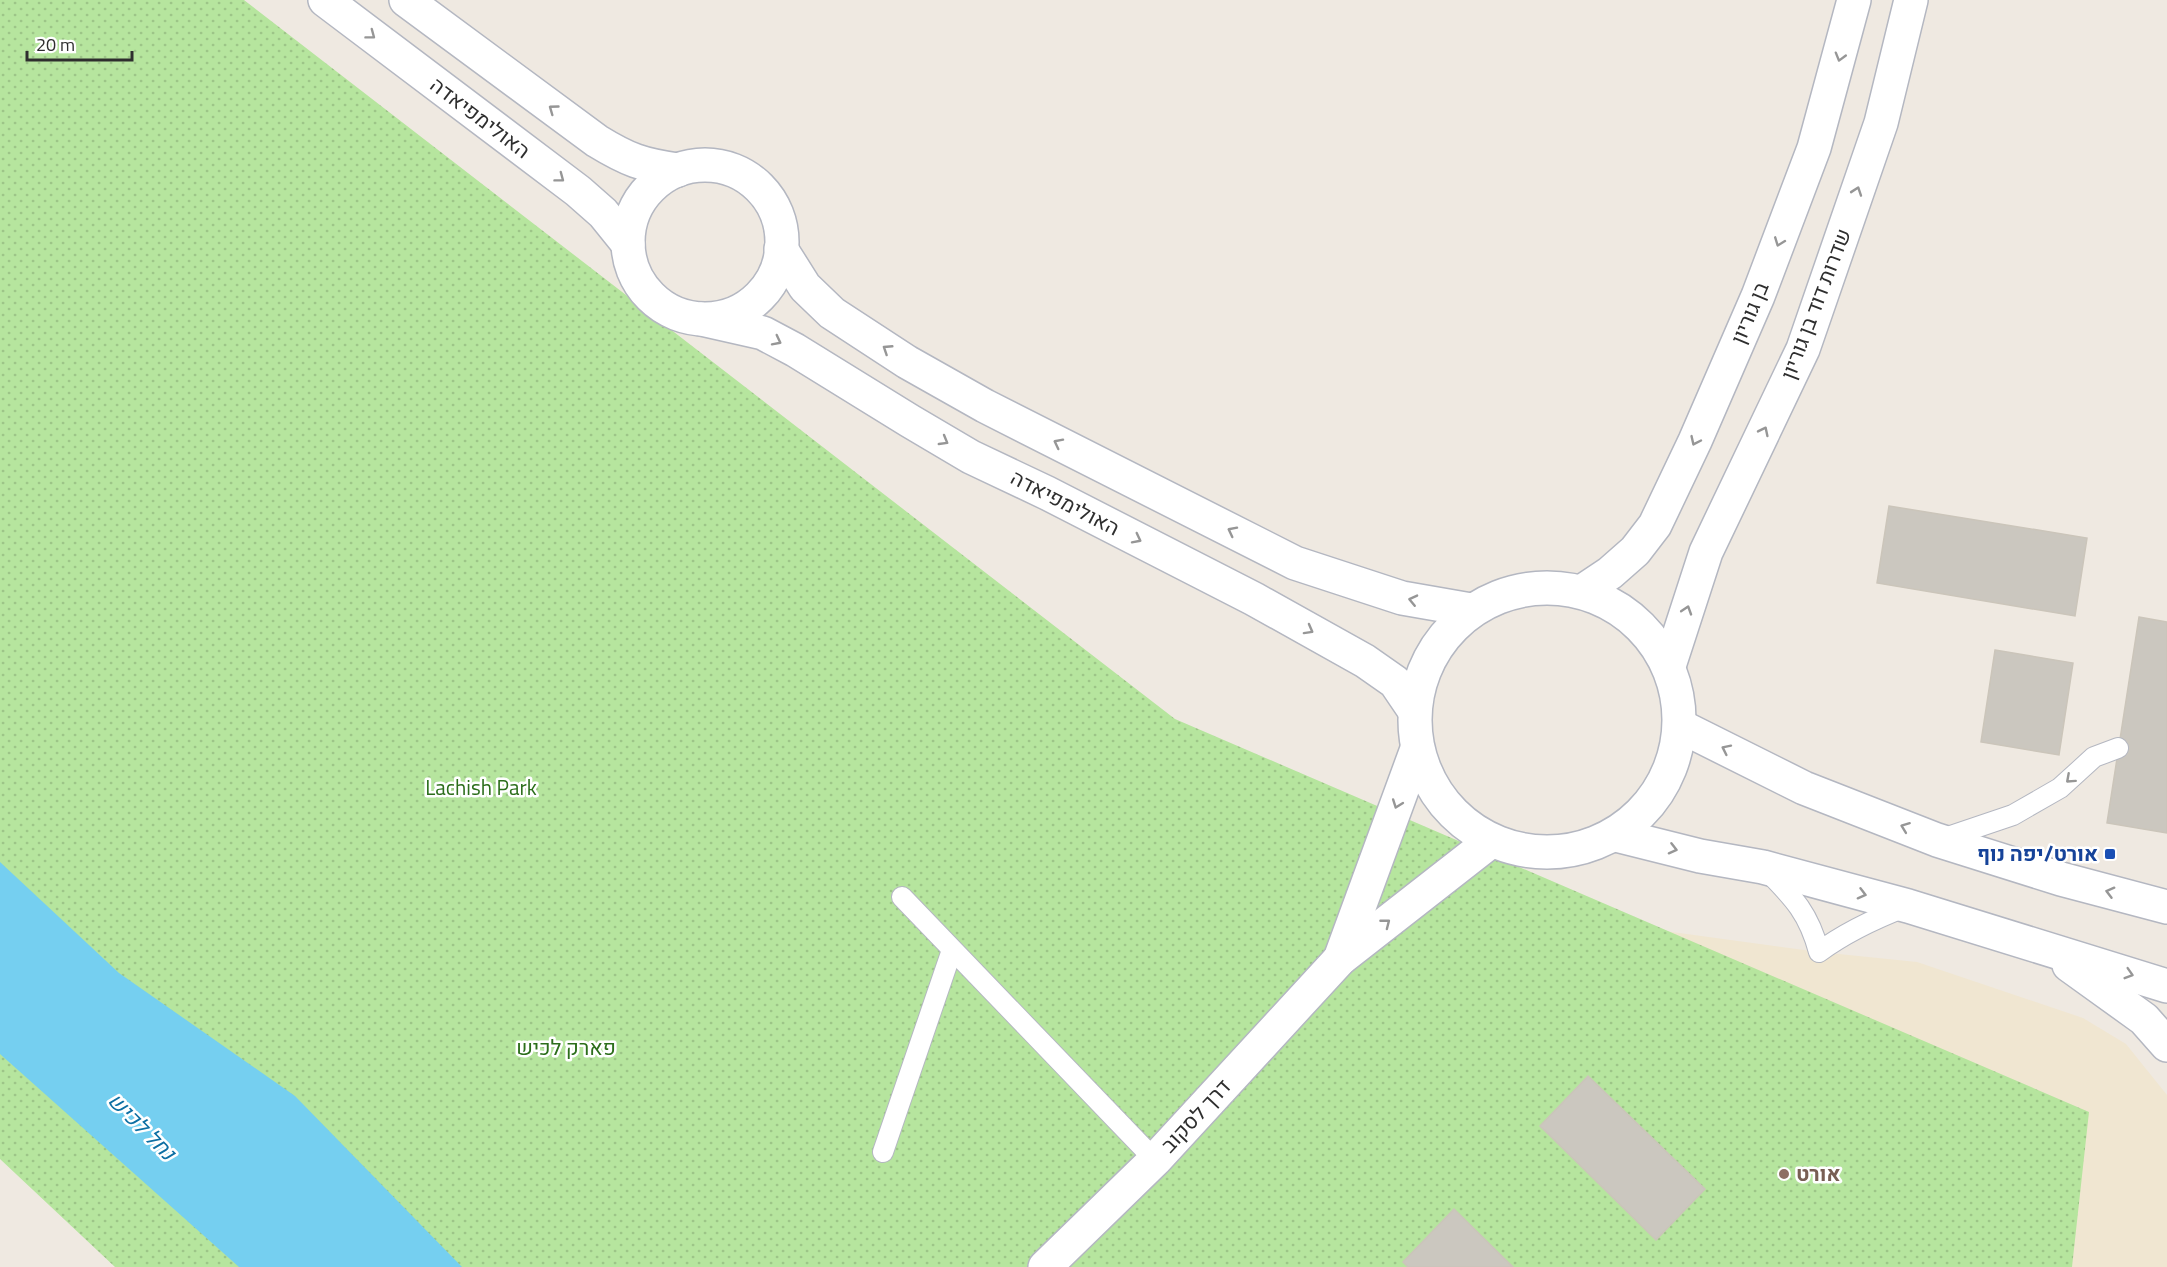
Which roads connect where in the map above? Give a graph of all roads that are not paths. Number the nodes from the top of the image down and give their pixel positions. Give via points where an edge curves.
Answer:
1 (325, 0) edge
2 (406, 0) edge
3 (1854, 0) edge
4 (1911, 0) edge
5 (678, 170) junction
6 (628, 244) junction
7 (782, 249) junction
8 (701, 319) junction
9 (1583, 591) junction
10 (1471, 610) junction
11 (1669, 666) junction
12 (1414, 710) junction
13 (1680, 726) junction
14 (2118, 748) dead end
15 (1417, 749) junction
16 (1616, 835) junction
17 (1937, 840) junction
18 (1491, 841) junction
19 (1763, 867) junction
20 (902, 897) dead end
21 (1908, 906) junction
22 (2167, 907) edge
23 (952, 950) junction
24 (2048, 950) junction
25 (1340, 959) junction
26 (2167, 986) edge
27 (2167, 1045) edge
28 (883, 1152) dead end
29 (1155, 1160) junction
30 (1045, 1267) edge

1 -> 6 street, האולימפיאדה via 578,191 603,213
5 -> 2 street via 646,166 621,156
3 -> 9 street, בן גוריון via 1814,148 1758,296 1695,441 1655,525 1635,551
11 -> 4 street, שדרות דוד בן גוריון via 1706,552 1803,349 1881,123
5 - 6 street via 647,191 633,216
5 - 7 street via 701,165 723,168 752,181 773,208
6 - 8 street via 631,264 642,287 658,304 678,315
7 - 8 street via 776,275 746,308 724,318
10 -> 7 street via 1402,598 1295,563 985,406 832,314 805,286
8 -> 12 street, האולימפיאדה via 763,333 971,457 1254,599 1388,676
9 - 10 street via 1544,587 1506,593
9 - 11 street via 1618,608 1648,633
10 - 12 street via 1442,637 1432,654 1423,671
11 - 13 street via 1678,695
12 - 15 street
13 - 16 street via 1666,778 1649,806
17 -> 13 street via 1804,788
14 -> 17 lane via 2094,757 2060,788 2013,815
15 - 18 street via 1432,786 1457,818
15 -> 25 street, דרך לסקוב
16 - 18 street via 1576,850 1532,853
16 -> 19 street
22 -> 17 street
25 -> 18 street, דרך לסקוב
19 -> 21 street
19 - 21 lane via 1797,901 1819,952 1871,920
20 - 23 lane
21 - 24 street
23 - 28 lane
23 - 29 lane
24 -> 26 street
24 - 27 street via 2144,1019
25 - 29 street, דרך לסקוב
29 - 30 street, דרך לסקוב

